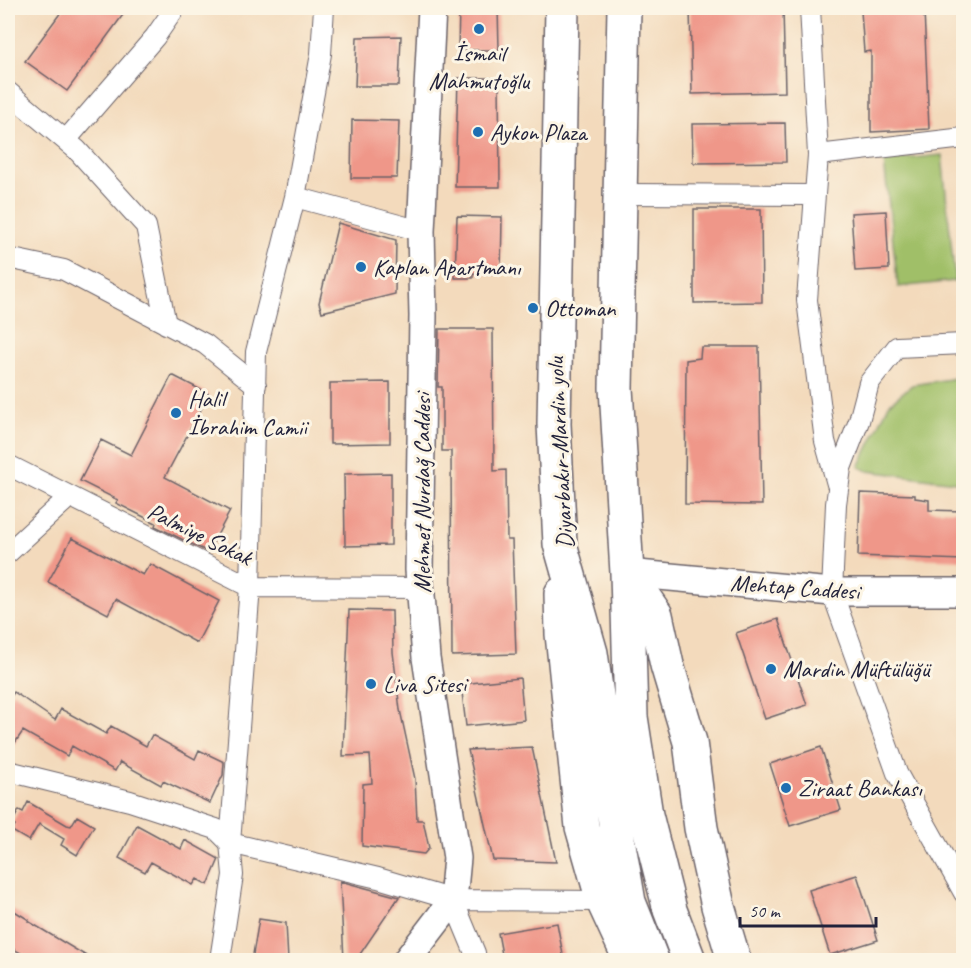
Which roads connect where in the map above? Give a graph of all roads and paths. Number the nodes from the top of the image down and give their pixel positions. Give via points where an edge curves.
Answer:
1 (175, 8) edge
2 (324, 8) edge
3 (432, 8) edge
4 (562, 8) edge
5 (624, 8) edge
6 (810, 8) edge
7 (8, 92) edge
8 (963, 138) edge
9 (66, 140) junction
10 (818, 155) junction
11 (622, 194) junction
12 (815, 195) junction
13 (295, 197) junction
14 (421, 231) junction
15 (8, 258) edge
16 (166, 324) junction
17 (963, 344) edge
18 (256, 385) junction
19 (8, 465) edge
20 (838, 488) junction
21 (68, 498) junction
22 (560, 544) junction
23 (8, 553) edge
24 (627, 573) junction
25 (250, 587) junction
26 (421, 588) junction
27 (832, 592) junction
28 (963, 592) edge
29 (8, 771) edge
30 (230, 843) junction
31 (963, 893) edge
32 (453, 900) junction
33 (603, 901) junction
34 (220, 960) edge
35 (407, 960) edge
36 (476, 960) edge
37 (629, 960) edge
38 (652, 960) edge
39 (689, 960) edge
40 (734, 960) edge

1 - 9 street via 155,37
2 - 13 street via 321,54
3 - 14 street, Mehmet Nurdağ Caddesi
4 - 22 highway, Diyarbakır-Mardin yolu via 554,424
5 - 11 highway
6 - 10 street
7 - 9 street
8 - 10 street
9 - 16 street via 146,226
10 - 12 street
11 - 12 street
11 - 24 highway via 616,388
12 - 20 street via 807,300 825,441
13 - 14 street
13 - 18 street via 256,352
14 - 26 street, Mehmet Nurdağ Caddesi
15 - 16 street via 64,270
16 - 18 street via 205,344
17 - 20 street via 897,347 869,383
18 - 25 street
19 - 21 street, Palmiye Sokak
20 - 27 street
21 - 23 street
21 - 25 street, Palmiye Sokak
22 - 33 highway via 562,634 582,827
22 - 38 highway, Diyarbakır-Mardin yolu via 591,653 629,902
24 - 27 street, Mehtap Caddesi
24 - 39 highway via 631,717 646,815 670,910
24 - 40 highway via 656,615 690,742 701,828
25 - 26 street, Palmiye Sokak
25 - 30 street
26 - 32 street, Mehmet Nurdağ Caddesi via 426,658 457,858
27 - 28 street, Mehtap Caddesi
27 - 31 street via 897,773
29 - 30 street via 216,829
30 - 32 street
30 - 34 street via 233,875
32 - 33 street
32 - 35 street
32 - 36 street
33 - 37 highway

